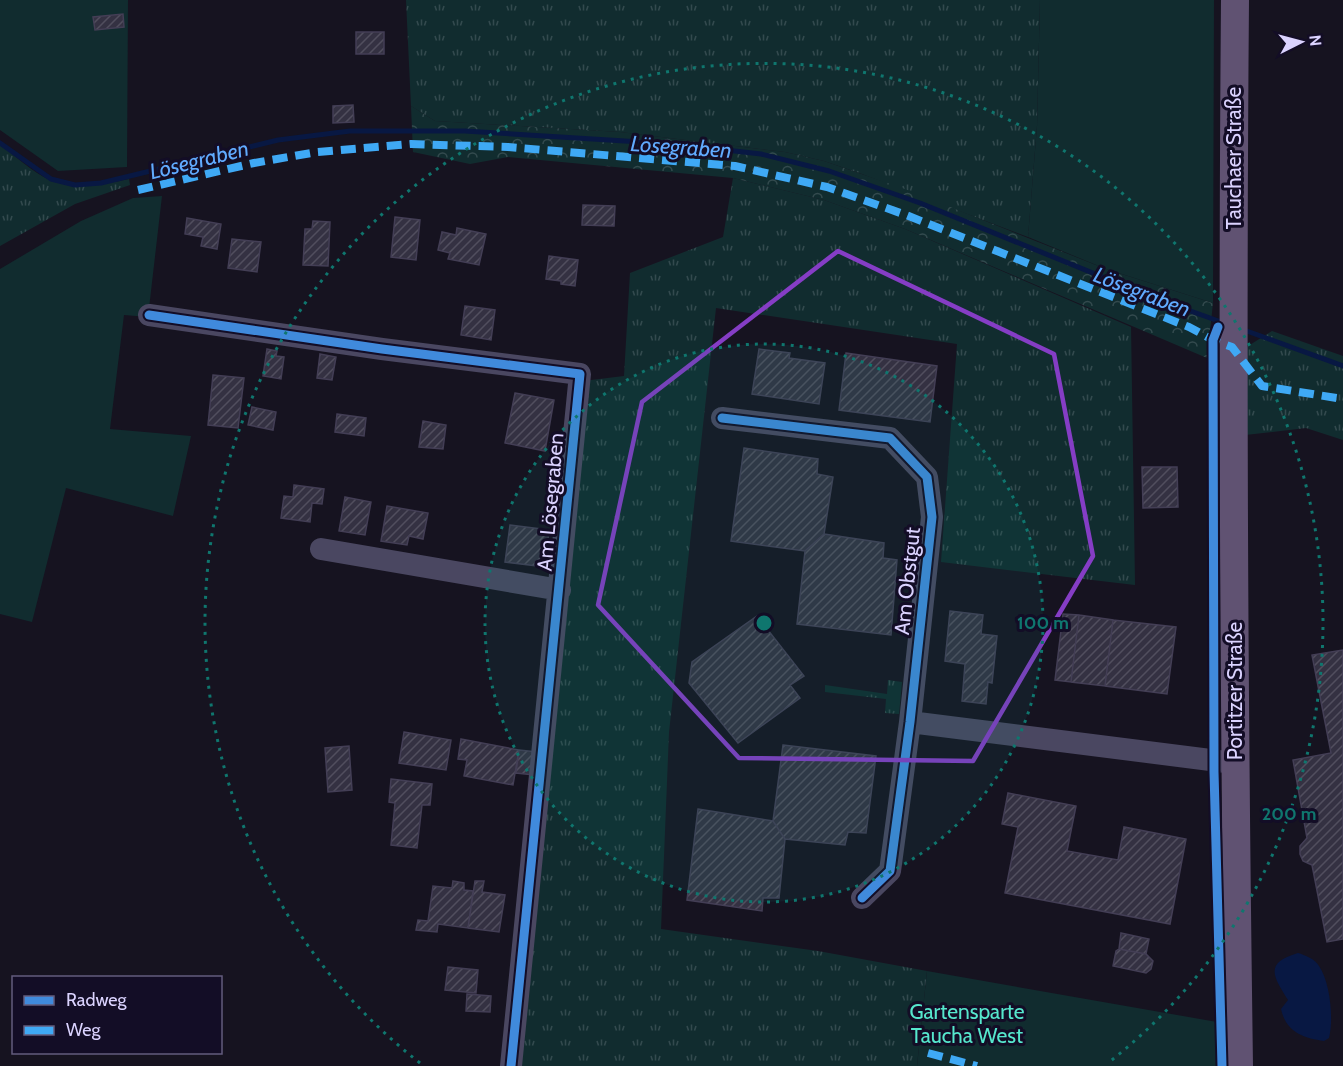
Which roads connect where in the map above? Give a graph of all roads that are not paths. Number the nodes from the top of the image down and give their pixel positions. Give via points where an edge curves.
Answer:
1 (1235, 0) edge
2 (149, 315) dead end
3 (1232, 324) joint
4 (722, 418) dead end
5 (321, 549) dead end
6 (560, 590) junction
7 (910, 722) junction
8 (1234, 763) junction
9 (862, 898) dead end
10 (511, 1066) edge
11 (1239, 1066) edge

1 - 3 main road, Tauchaer Straße
2 - 6 street, Am Lösegraben via 198,330 580,374
3 - 8 main road, Portitzer Straße
4 - 7 street, Am Obstgut via 890,438 927,477 932,517
5 - 6 street, Am Lösegraben
6 - 10 street, Am Lösegraben
7 - 8 street
7 - 9 street, Am Obstgut via 890,871
8 - 11 main road, Portitzer Straße

